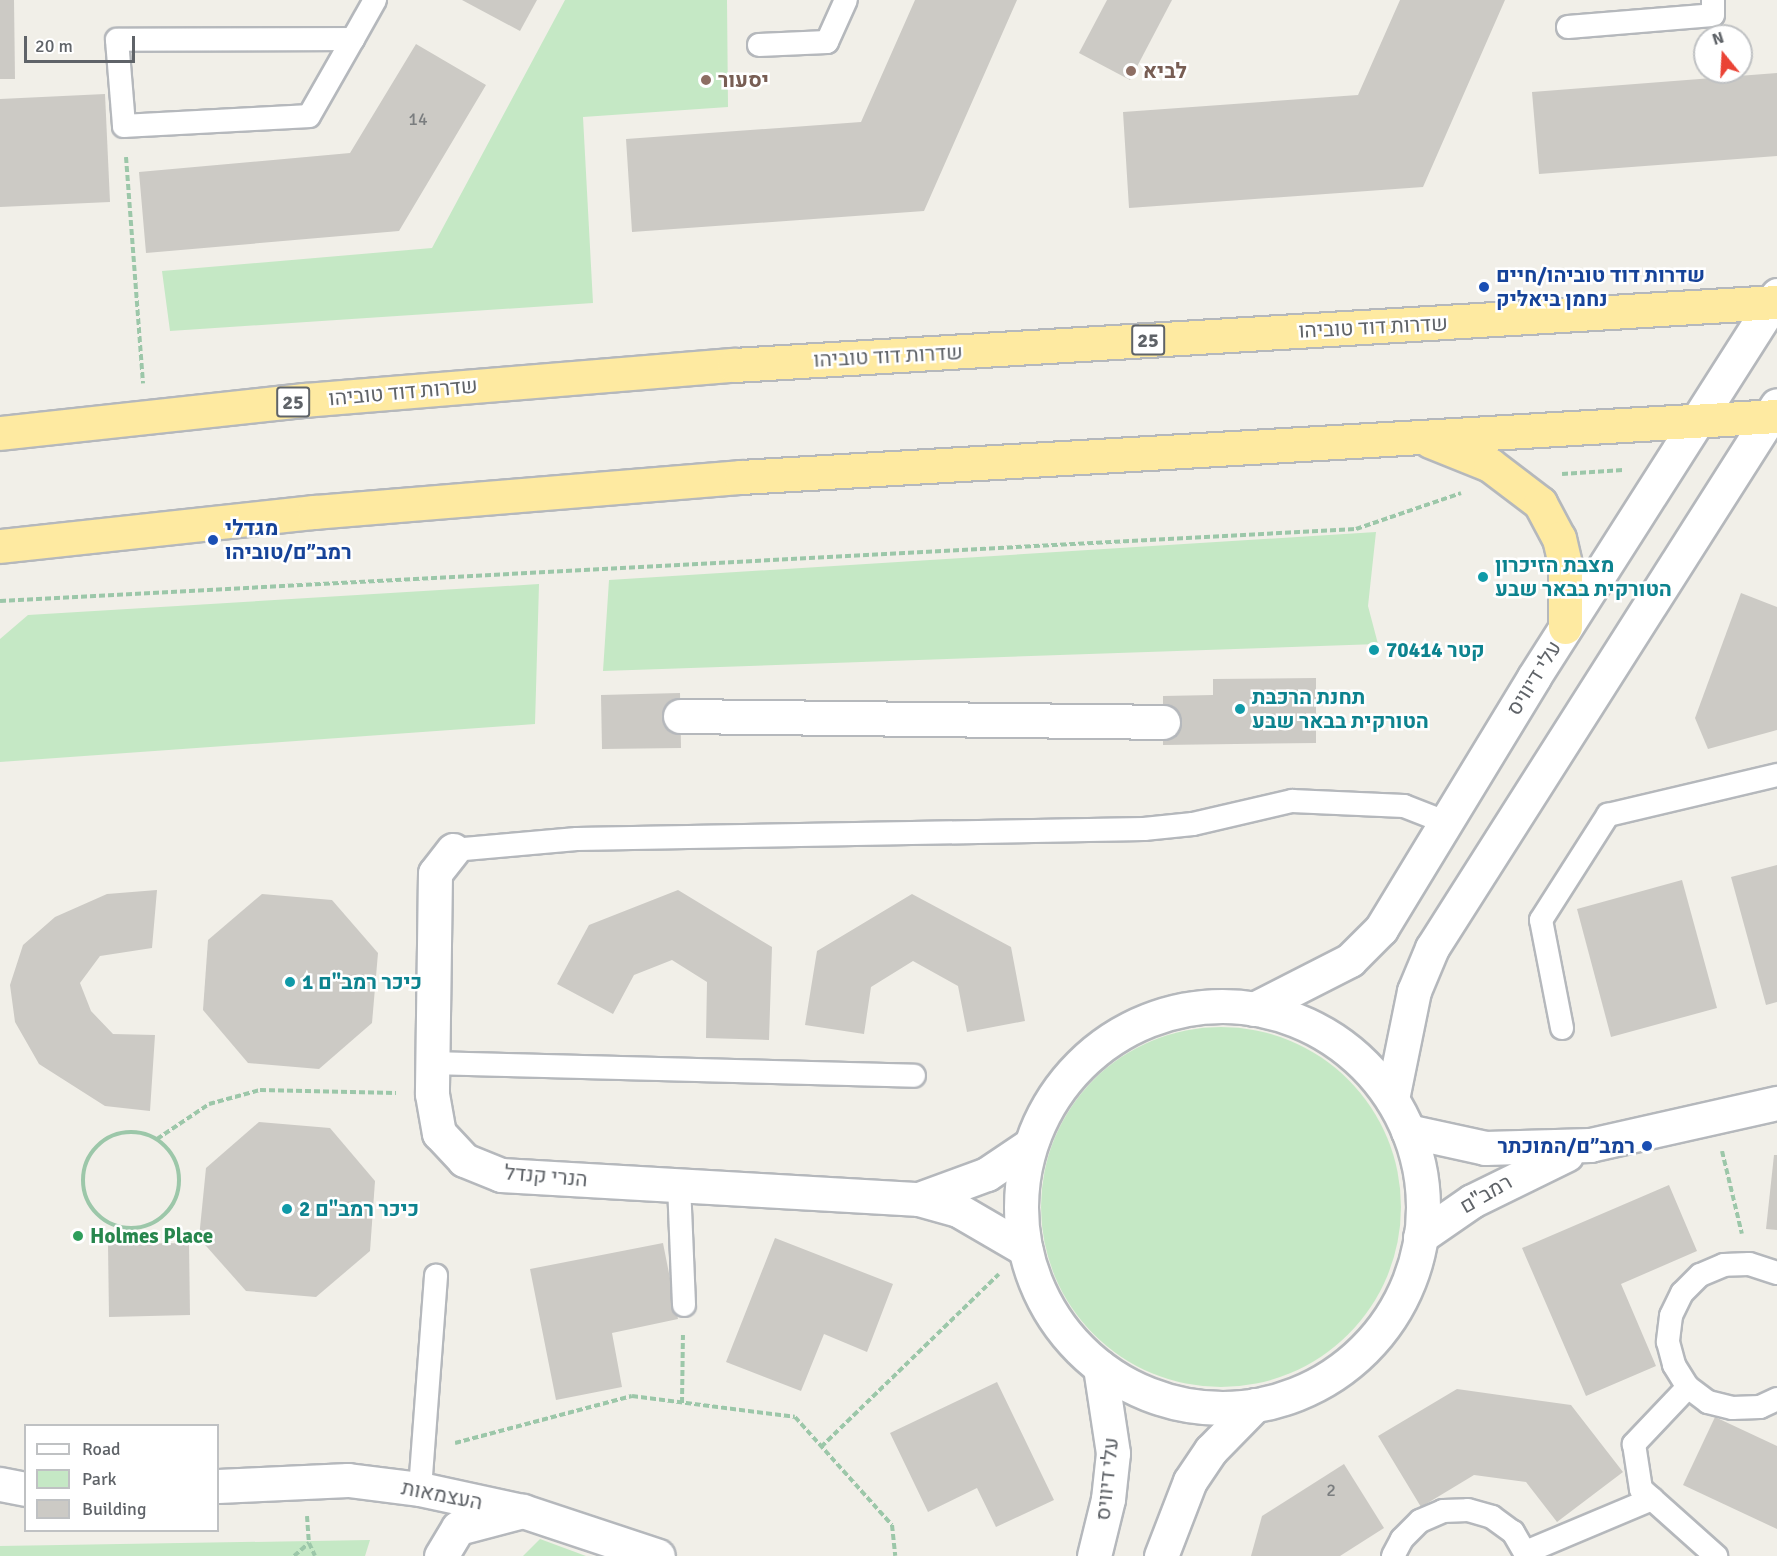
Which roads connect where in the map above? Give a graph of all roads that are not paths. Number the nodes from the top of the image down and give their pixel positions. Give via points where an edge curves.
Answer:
1 (375, 0) edge
2 (846, 0) edge
3 (1713, 0) edge
4 (1568, 27) dead end
5 (353, 39) junction
6 (759, 45) dead end
7 (1775, 300) edge
8 (0, 409) edge
9 (1775, 412) edge
10 (1698, 421) junction
11 (63, 426) junction
12 (0, 433) edge
13 (1417, 437) junction
14 (38, 542) junction
15 (0, 546) edge
16 (0, 564) edge
17 (1566, 627) junction
18 (680, 716) dead end
19 (1163, 722) dead end
20 (1777, 775) edge
21 (1445, 822) junction
22 (453, 850) joint
23 (1254, 1009) junction
24 (1562, 1029) dead end
25 (914, 1076) dead end
26 (432, 1078) junction
27 (1392, 1099) junction
28 (1777, 1103) edge
29 (1408, 1131) junction
30 (1030, 1145) junction
31 (1590, 1145) junction
32 (680, 1185) junction
33 (919, 1199) junction
34 (1420, 1237) junction
35 (1025, 1250) junction
36 (1777, 1273) edge
37 (436, 1276) dead end
38 (684, 1305) road end
39 (1100, 1366) junction
40 (1688, 1387) junction
41 (1777, 1399) edge
42 (1255, 1404) junction
43 (0, 1484) edge
44 (219, 1486) edge
45 (24, 1489) edge
46 (420, 1489) junction
47 (24, 1497) edge
48 (0, 1498) edge
49 (1652, 1499) junction
50 (523, 1511) junction
51 (1526, 1554) edge
52 (441, 1556) edge
53 (658, 1556) edge
54 (1094, 1556) edge
55 (1161, 1556) edge
56 (1393, 1556) edge
57 (1716, 1556) edge

1 - 5 lane
2 - 6 lane via 827,42
3 - 4 lane via 1713,15
5 - 5 lane via 309,117 124,126 117,40
7 - 10 street, עלי דיוויס
7 - 11 highway, שדרות דוד טוביהו / 25 via 734,365
8 - 11 highway
9 - 10 highway
9 - 27 street via 1432,948 1414,991
10 - 13 highway
10 - 17 street, עלי דיוויס
11 - 12 highway, שדרות דוד טוביהו / 25
13 - 14 highway via 741,477 314,512
13 - 17 highway via 1456,449 1506,477 1540,503 1559,538 1565,565
14 - 15 highway
14 - 16 highway
17 - 21 street, עלי דיוויס
18 - 19 street
20 - 24 lane via 1608,815 1542,920
21 - 22 lane via 1404,806 1292,801 1193,824 1144,829 577,839
21 - 23 street, עלי דיוויס via 1381,929 1350,960
22 - 26 street, הנרי קנדל via 435,873
23 - 27 street via 1281,1015 1331,1038 1362,1063
23 - 30 street via 1189,1009 1127,1030 1075,1070 1054,1095
25 - 26 lane
26 - 32 street, הנרי קנדל via 439,1133 464,1160 501,1175
27 - 29 street
28 - 31 street, רמב"ם
29 - 31 street, רמב"ם via 1485,1148
29 - 34 street via 1420,1173
30 - 33 street, הנרי קנדל via 987,1174
30 - 35 street via 1022,1185
31 - 34 street, רמב"ם via 1472,1200
32 - 33 street, הנרי קנדל
32 - 38 lane
33 - 35 street, הנרי קנדל via 958,1210
34 - 42 street via 1399,1300 1361,1351 1317,1383
35 - 39 street via 1048,1308 1064,1332
36 - 40 lane via 1749,1264 1724,1265 1700,1275 1682,1293 1671,1316 1668,1342 1674,1365
37 - 46 lane
39 - 42 street via 1132,1386 1177,1402
39 - 54 street, עלי דיוויס via 1113,1453
40 - 41 lane via 1708,1402 1732,1408 1760,1407
40 - 49 lane via 1634,1444 1641,1489
42 - 55 street via 1211,1450 1190,1481
43 - 45 street
44 - 46 street, העצמאות via 348,1480
46 - 50 street, העצמאות
47 - 48 street
49 - 51 lane
49 - 57 lane
50 - 52 street via 458,1528
50 - 53 street, העצמאות
51 - 56 lane via 1513,1532 1492,1517 1468,1510 1443,1511 1420,1521 1402,1539

